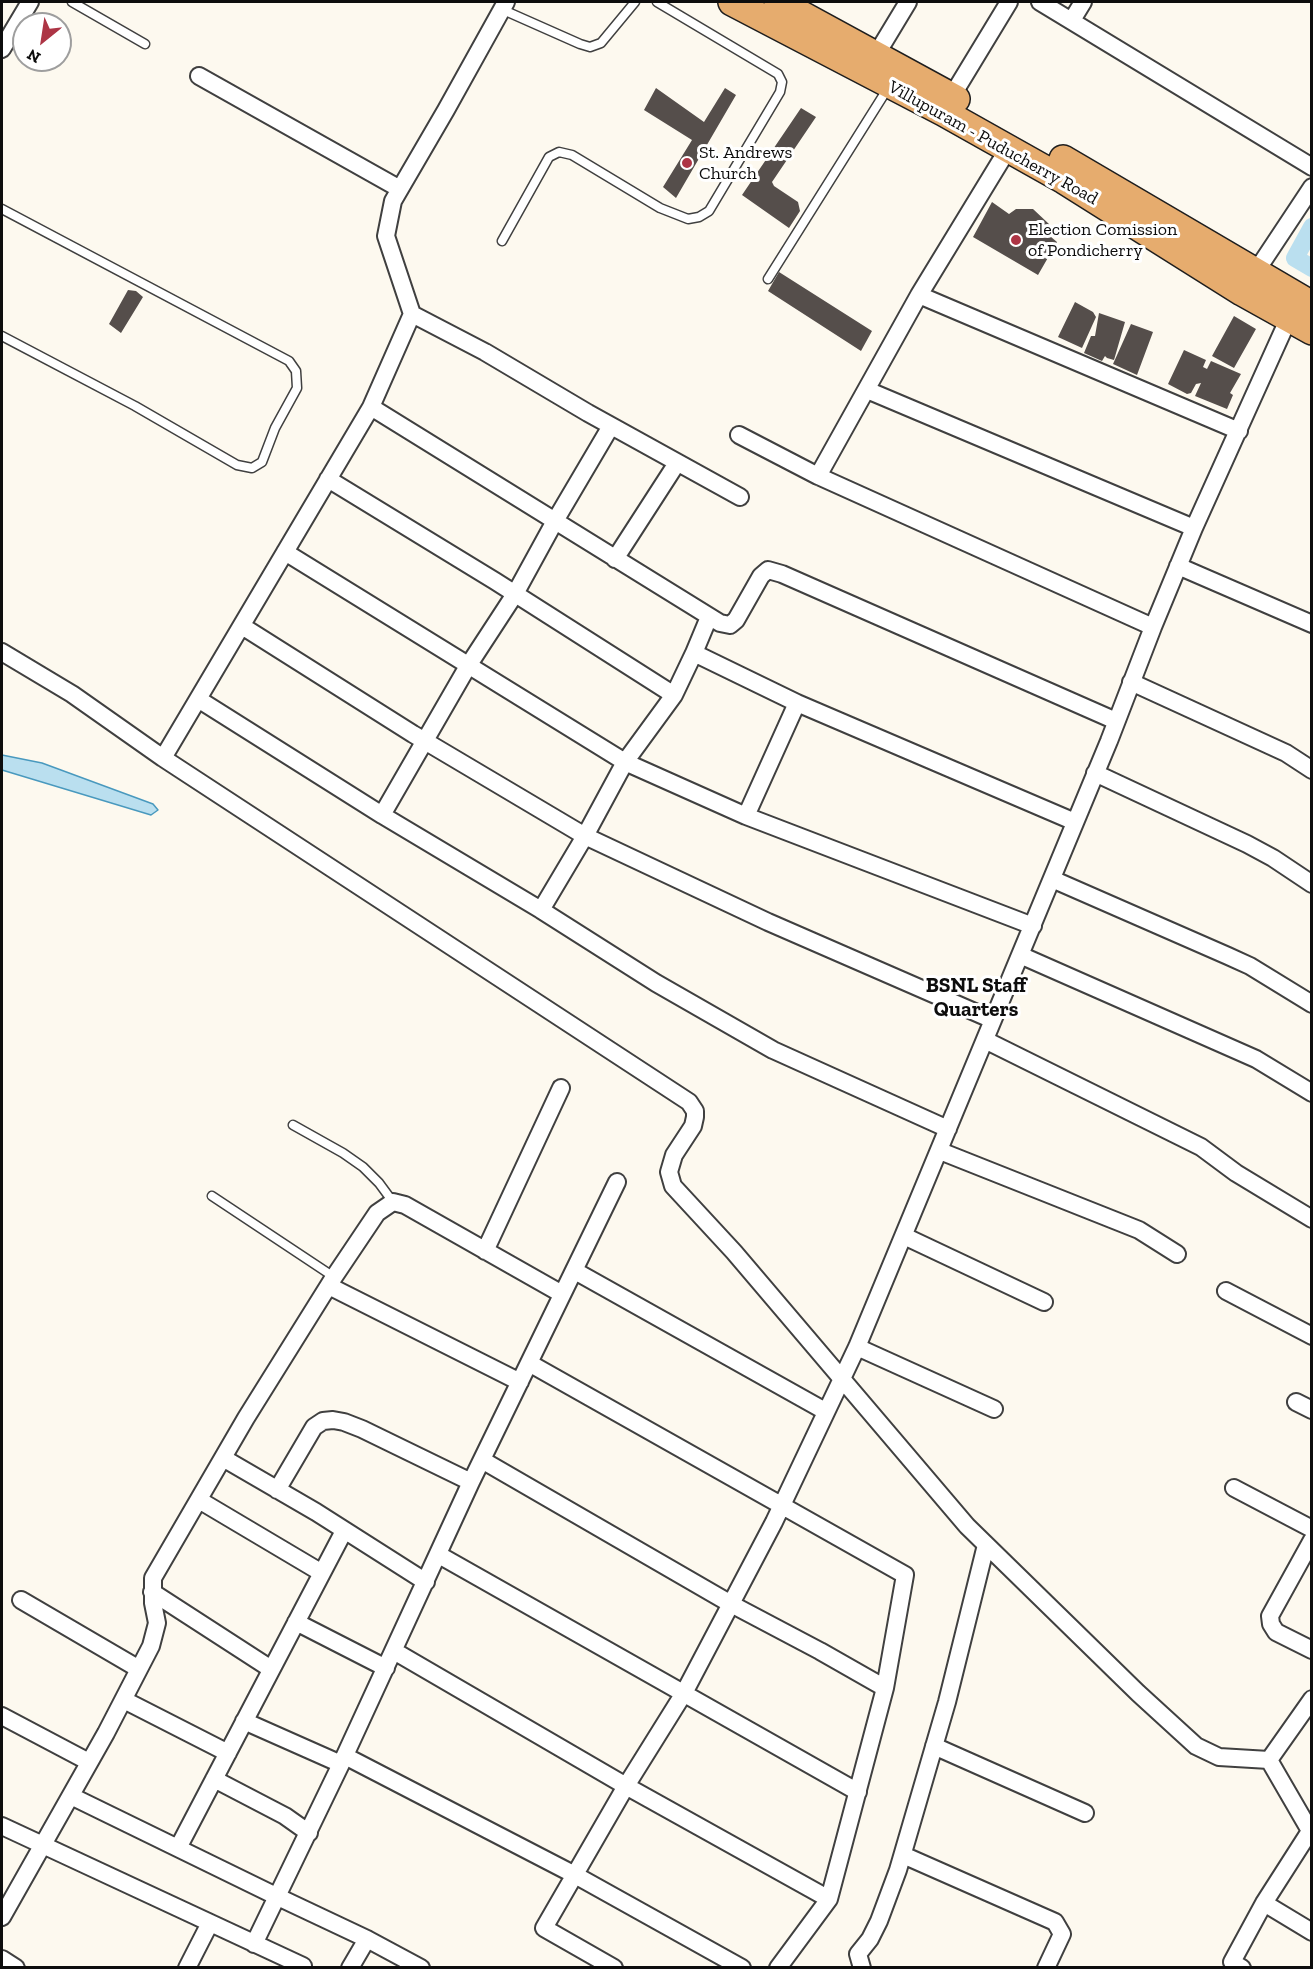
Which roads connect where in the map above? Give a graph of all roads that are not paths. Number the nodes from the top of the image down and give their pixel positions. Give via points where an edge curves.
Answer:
1 (30, 2) edge
2 (72, 2) edge
3 (635, 2) edge
4 (657, 2) edge
5 (732, 2) edge
6 (778, 2) edge
7 (908, 2) edge
8 (1009, 2) edge
9 (1040, 2) edge
10 (1083, 2) edge
11 (499, 4) edge
12 (1072, 20) junction
13 (145, 44) dead end
14 (2, 49) edge
15 (876, 55) junction
16 (199, 76) dead end
17 (894, 76) junction
18 (952, 96) junction
19 (1008, 149) junction
20 (1311, 167) edge
21 (1060, 168) junction
22 (1311, 187) edge
23 (400, 189) junction
24 (2, 209) edge
25 (502, 241) dead end
26 (768, 279) dead end
27 (1249, 283) junction
28 (919, 296) junction
29 (1299, 307) edge
30 (412, 314) junction
31 (1311, 331) edge
32 (2, 336) edge
33 (867, 390) junction
34 (371, 407) junction
35 (612, 426) junction
36 (1239, 431) junction
37 (739, 435) dead end
38 (676, 463) junction
39 (818, 476) junction
40 (328, 479) junction
41 (740, 497) dead end
42 (555, 521) junction
43 (1194, 528) junction
44 (285, 552) junction
45 (615, 559) junction
46 (1179, 566) junction
47 (515, 594) junction
48 (709, 617) junction
49 (1311, 624) edge
50 (242, 626) junction
51 (1152, 627) junction
52 (2, 652) edge
53 (694, 653) junction
54 (468, 666) junction
55 (1131, 682) junction
56 (674, 695) junction
57 (198, 699) junction
58 (796, 703) junction
59 (1116, 721) junction
60 (425, 741) junction
61 (163, 758) junction
62 (625, 762) junction
63 (1311, 771) edge
64 (1095, 773) junction
65 (382, 815) junction
66 (746, 816) junction
67 (1075, 822) junction
68 (585, 836) junction
69 (1052, 879) junction
70 (1311, 884) edge
71 (541, 910) junction
72 (1033, 926) junction
73 (1020, 955) junction
74 (1311, 1004) edge
75 (993, 1020) junction
76 (985, 1040) junction
77 (561, 1088) dead end
78 (1311, 1093) edge
79 (293, 1125) dead end
80 (948, 1129) junction
81 (940, 1151) junction
82 (617, 1182) dead end
83 (212, 1196) dead end
84 (393, 1203) junction
85 (1311, 1219) edge
86 (904, 1236) junction
87 (484, 1251) junction
88 (1177, 1254) dead end
89 (574, 1271) junction
90 (332, 1281) junction
91 (1226, 1291) dead end
92 (562, 1294) junction
93 (1044, 1302) dead end
94 (1311, 1336) edge
95 (857, 1347) junction
96 (529, 1363) junction
97 (842, 1378) junction
98 (520, 1382) junction
99 (1296, 1402) dead end
100 (993, 1409) dead end
101 (1311, 1410) edge
102 (825, 1411) junction
103 (223, 1458) junction
104 (482, 1460) junction
105 (471, 1482) junction
106 (1234, 1488) dead end
107 (277, 1490) junction
108 (199, 1500) junction
109 (782, 1506) junction
110 (1311, 1529) edge
111 (344, 1531) junction
112 (1311, 1540) edge
113 (986, 1545) junction
114 (439, 1555) junction
115 (322, 1573) junction
116 (426, 1582) junction
117 (152, 1592) junction
118 (21, 1600) dead end
119 (731, 1604) junction
120 (296, 1622) junction
121 (1311, 1650) edge
122 (394, 1651) junction
123 (386, 1668) junction
124 (139, 1669) junction
125 (272, 1669) junction
126 (885, 1688) junction
127 (684, 1693) junction
128 (1311, 1699) edge
129 (124, 1700) junction
130 (2, 1716) edge
131 (244, 1721) junction
132 (934, 1746) junction
133 (228, 1753) junction
134 (343, 1760) junction
135 (1269, 1760) junction
136 (89, 1762) junction
137 (214, 1779) junction
138 (626, 1786) junction
139 (858, 1792) junction
140 (71, 1796) junction
141 (1085, 1813) dead end
142 (2, 1826) edge
143 (1310, 1828) edge
144 (309, 1833) junction
145 (43, 1846) junction
146 (178, 1848) junction
147 (903, 1855) junction
148 (575, 1875) junction
149 (278, 1897) junction
150 (829, 1899) junction
151 (1264, 1903) junction
152 (2, 1917) edge
153 (210, 1923) junction
154 (1311, 1932) edge
155 (367, 1938) junction
156 (254, 1944) junction
157 (2, 1959) edge
158 (602, 1965) edge
159 (16, 1968) edge
160 (187, 1968) edge
161 (302, 1968) edge
162 (350, 1968) edge
163 (422, 1968) edge
164 (742, 1968) edge
165 (778, 1968) edge
166 (862, 1968) edge
167 (1046, 1968) edge
168 (1242, 1968) edge

1 - 14 street
2 - 13 lane
3 - 11 lane via 601,43 590,47
4 - 25 lane via 778,74 782,82 780,92 709,211 688,219 572,155 559,152 549,157
5 - 17 highway, Villupuram - Puducherry Road
6 - 15 highway
7 - 15 street
8 - 18 street
9 - 12 street
10 - 12 street
11 - 23 street
12 - 20 street
15 - 17 highway
16 - 23 street
17 - 18 highway
17 - 19 highway, Villupuram - Puducherry Road via 943,112
17 - 26 lane
18 - 21 highway
19 - 21 highway, Villupuram - Puducherry Road
19 - 28 street
21 - 27 highway, Villupuram - Puducherry Road
22 - 27 street
23 - 30 street via 393,201 386,236
24 - 32 lane via 289,361 296,371 297,388 262,462 252,468 237,465
27 - 29 highway, Villupuram - Puducherry Road
28 - 33 street
28 - 36 street
29 - 31 highway, Villupuram - Puducherry Road
29 - 36 street
30 - 34 street
30 - 35 street
33 - 39 street
33 - 43 street
34 - 40 street
34 - 42 street
35 - 38 street
35 - 42 street
36 - 43 street
37 - 39 street
38 - 41 street
38 - 45 street
39 - 51 street
40 - 44 street
40 - 47 street
42 - 45 street
42 - 47 street
43 - 46 street
44 - 50 street
44 - 54 street
45 - 48 street
46 - 49 street
46 - 51 street
47 - 54 street
47 - 56 street
48 - 53 street
48 - 59 street via 730,625 768,570
50 - 57 street
50 - 60 street
51 - 55 street
52 - 61 street via 72,694
53 - 56 street
53 - 58 street
54 - 60 street
54 - 62 street
55 - 59 street
55 - 63 street via 1286,753
56 - 62 street
57 - 61 street
57 - 65 street
58 - 66 street
58 - 67 street
59 - 64 street
60 - 65 street
60 - 68 street
61 - 97 street via 689,1102 695,1117 674,1155 669,1172 673,1186
62 - 66 street
62 - 68 street
64 - 67 street
64 - 70 street via 1247,844
65 - 71 street
66 - 72 street
67 - 69 street
68 - 71 street
68 - 75 street via 768,922
69 - 72 street
69 - 74 street via 1250,966
71 - 80 street via 773,1050
72 - 73 street
73 - 75 street
73 - 78 street via 1256,1059
75 - 76 street
76 - 80 street
76 - 85 street via 1201,1147
77 - 87 street
79 - 84 lane via 363,1167
80 - 81 street
81 - 86 street
81 - 88 street via 1139,1230
82 - 89 street
83 - 90 lane
84 - 87 street via 405,1205
84 - 90 street via 377,1213
86 - 93 street
86 - 95 street
87 - 92 street
89 - 92 street
89 - 102 street
90 - 98 street
90 - 103 street
91 - 94 street
92 - 96 street
95 - 97 street
95 - 100 street
96 - 98 street
96 - 109 street
97 - 102 street
97 - 113 street
98 - 104 street
99 - 101 street
102 - 109 street
103 - 107 street
103 - 108 street
104 - 105 street
104 - 119 street
105 - 107 street via 333,1420 315,1427
105 - 114 street
106 - 110 street
107 - 111 street
108 - 115 street
108 - 117 street via 153,1578
109 - 119 street
109 - 126 street via 905,1575
111 - 115 street
111 - 116 street
112 - 121 street via 1270,1616 1276,1632
113 - 132 street
113 - 135 street via 1196,1746 1219,1757
114 - 116 street
114 - 127 street
115 - 120 street
116 - 122 street
117 - 124 street via 157,1623
117 - 125 street
118 - 124 street
119 - 126 street
119 - 127 street
120 - 123 street
120 - 125 street
122 - 123 street
122 - 138 street
123 - 134 street
124 - 129 street
125 - 131 street
126 - 139 street
127 - 138 street
127 - 139 street
128 - 135 street
129 - 133 street
129 - 136 street
130 - 136 street
131 - 133 street
131 - 134 street
132 - 141 street
132 - 147 street
133 - 137 street
134 - 144 street
134 - 148 street
135 - 143 street
136 - 140 street
137 - 144 street
137 - 146 street
138 - 148 street
138 - 150 street
139 - 150 street
140 - 145 street
140 - 146 street
142 - 145 street
143 - 151 street
144 - 149 street
145 - 152 street
145 - 153 street
146 - 149 street
147 - 166 street via 879,1921 858,1954
147 - 167 street via 1055,1922 1062,1934
148 - 158 street via 544,1928
148 - 164 street
149 - 155 street
149 - 156 street
150 - 165 street
151 - 154 street
151 - 168 street via 1232,1962
153 - 156 street
153 - 160 street
155 - 162 street
155 - 163 street
156 - 161 street
157 - 159 street

